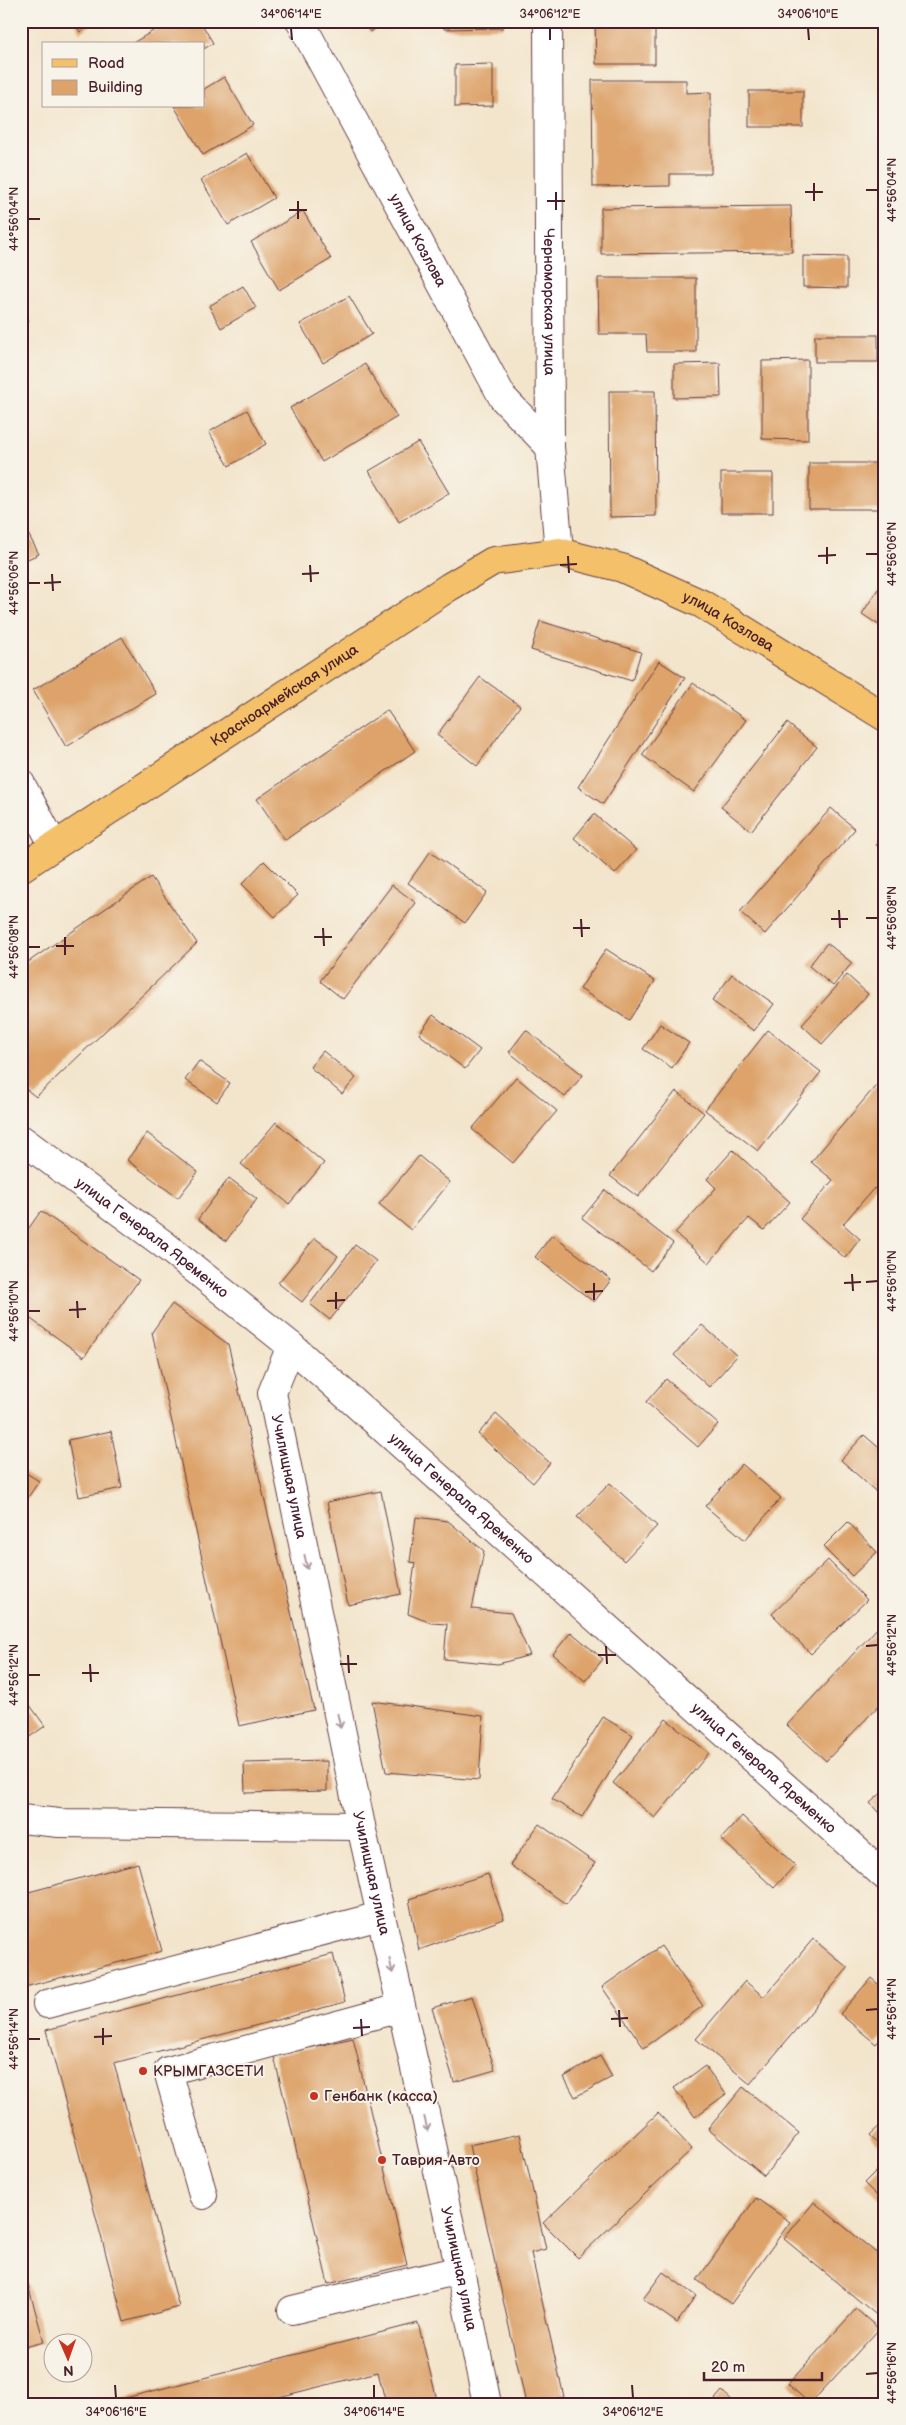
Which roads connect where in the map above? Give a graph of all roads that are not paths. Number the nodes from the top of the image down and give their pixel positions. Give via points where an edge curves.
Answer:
1 (300, 21) edge
2 (548, 21) edge
3 (550, 447) junction
4 (559, 552) junction
5 (885, 717) edge
6 (21, 784) edge
7 (54, 846) junction
8 (21, 868) edge
9 (21, 1139) edge
10 (291, 1346) junction
11 (21, 1818) edge
12 (361, 1826) junction
13 (885, 1876) edge
14 (380, 1916) junction
15 (47, 2004) dead end
16 (400, 2008) junction
17 (203, 2195) dead end
18 (460, 2270) junction
19 (292, 2310) dead end
20 (487, 2404) edge

1 - 3 street, улица Козлова via 503,398
2 - 3 street, Черноморская улица
3 - 4 street, Черноморская улица
4 - 5 main road, улица Козлова via 622,568 702,604
4 - 7 main road, Красноармейская улица via 493,561
6 - 7 street
7 - 8 main road, Красноармейская улица
9 - 10 street, улица Генерала Яременко via 162,1243
10 -> 12 street, Училищная улица via 272,1393
10 - 13 street, улица Генерала Яременко
11 - 12 street via 59,1823
12 - 14 street, Училищная улица
14 - 15 street
14 -> 16 street, Училищная улица
16 - 17 street via 168,2071
16 -> 18 street, Училищная улица
18 - 19 street
18 - 20 street, Училищная улица

